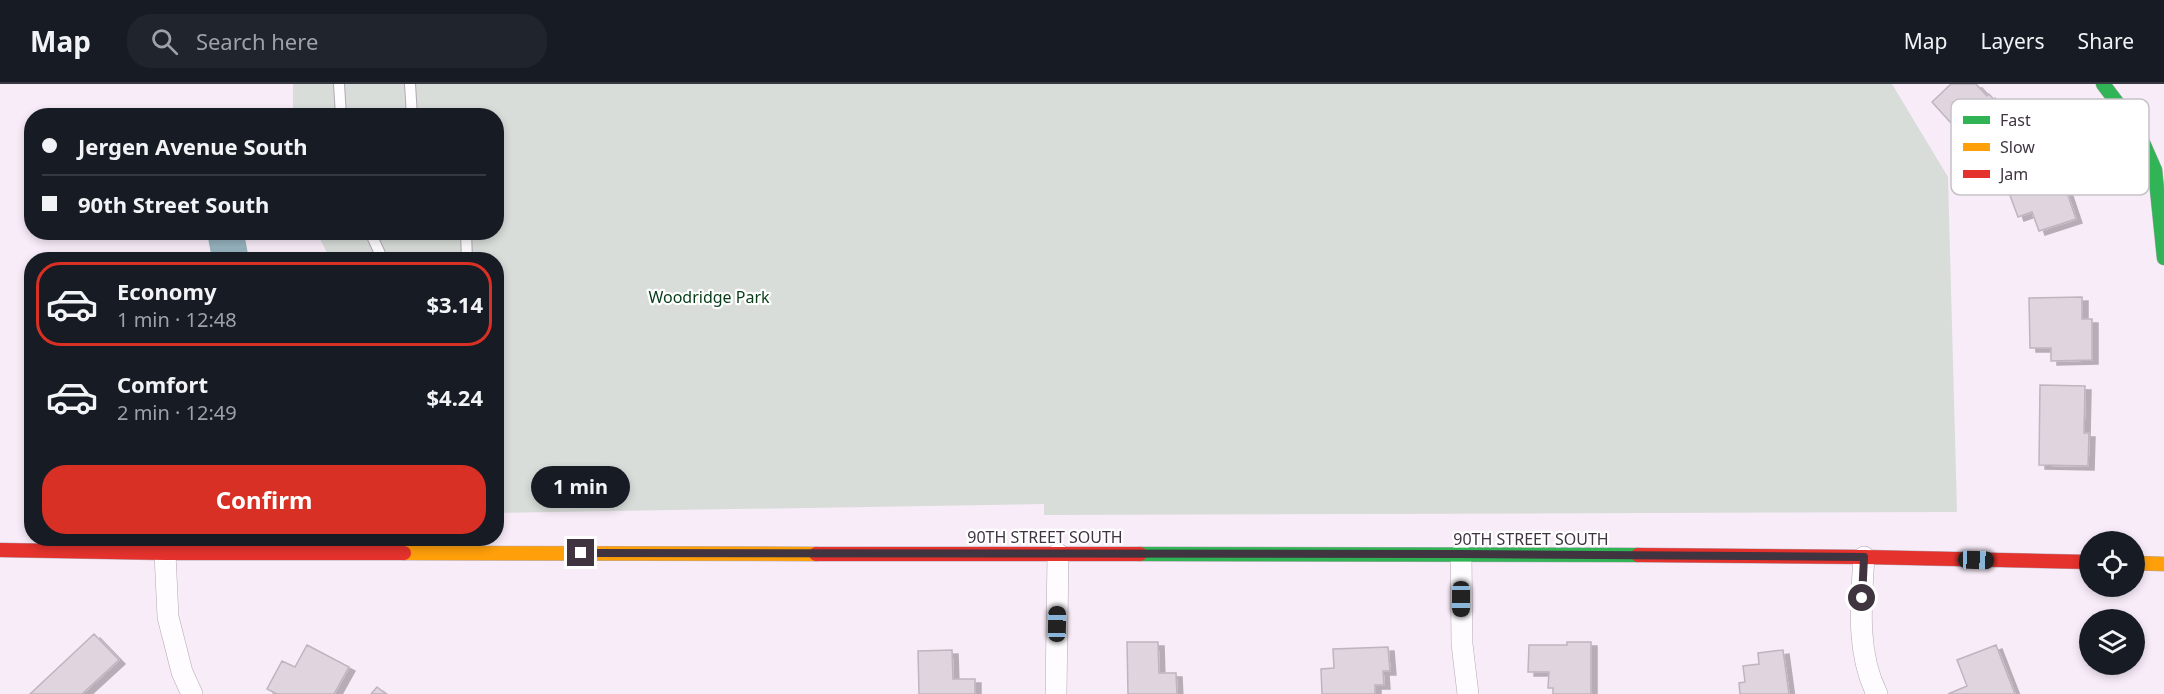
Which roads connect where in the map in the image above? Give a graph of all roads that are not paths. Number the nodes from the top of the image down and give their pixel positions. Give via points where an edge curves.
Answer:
1 (339, 84) edge
2 (410, 84) edge
3 (2103, 84) edge
4 (2114, 99) edge
5 (340, 108) edge
6 (412, 108) edge
7 (2149, 156) edge
8 (2164, 258) edge
9 (486, 546) edge
10 (0, 550) edge
11 (165, 553) junction
12 (1058, 554) junction
13 (1461, 554) junction
14 (1864, 557) junction
15 (2079, 562) edge
16 (2145, 563) edge
17 (2164, 564) edge
18 (192, 694) edge
19 (1056, 694) edge
20 (1468, 694) edge
21 (1877, 694) edge

1 - 5 lane
2 - 6 lane
3 - 4 street
7 - 8 street via 2155,170
9 - 11 street, 90TH STREET SOUTH
9 - 12 street, 90TH STREET SOUTH
10 - 11 street, 90TH STREET SOUTH
11 - 18 street via 168,617 182,672
12 - 13 street, 90TH STREET SOUTH
12 - 19 street
13 - 14 street, 90TH STREET SOUTH
13 - 20 street via 1462,644
14 - 15 street, 90TH STREET SOUTH
14 - 21 street via 1860,619 1870,679
16 - 17 street

